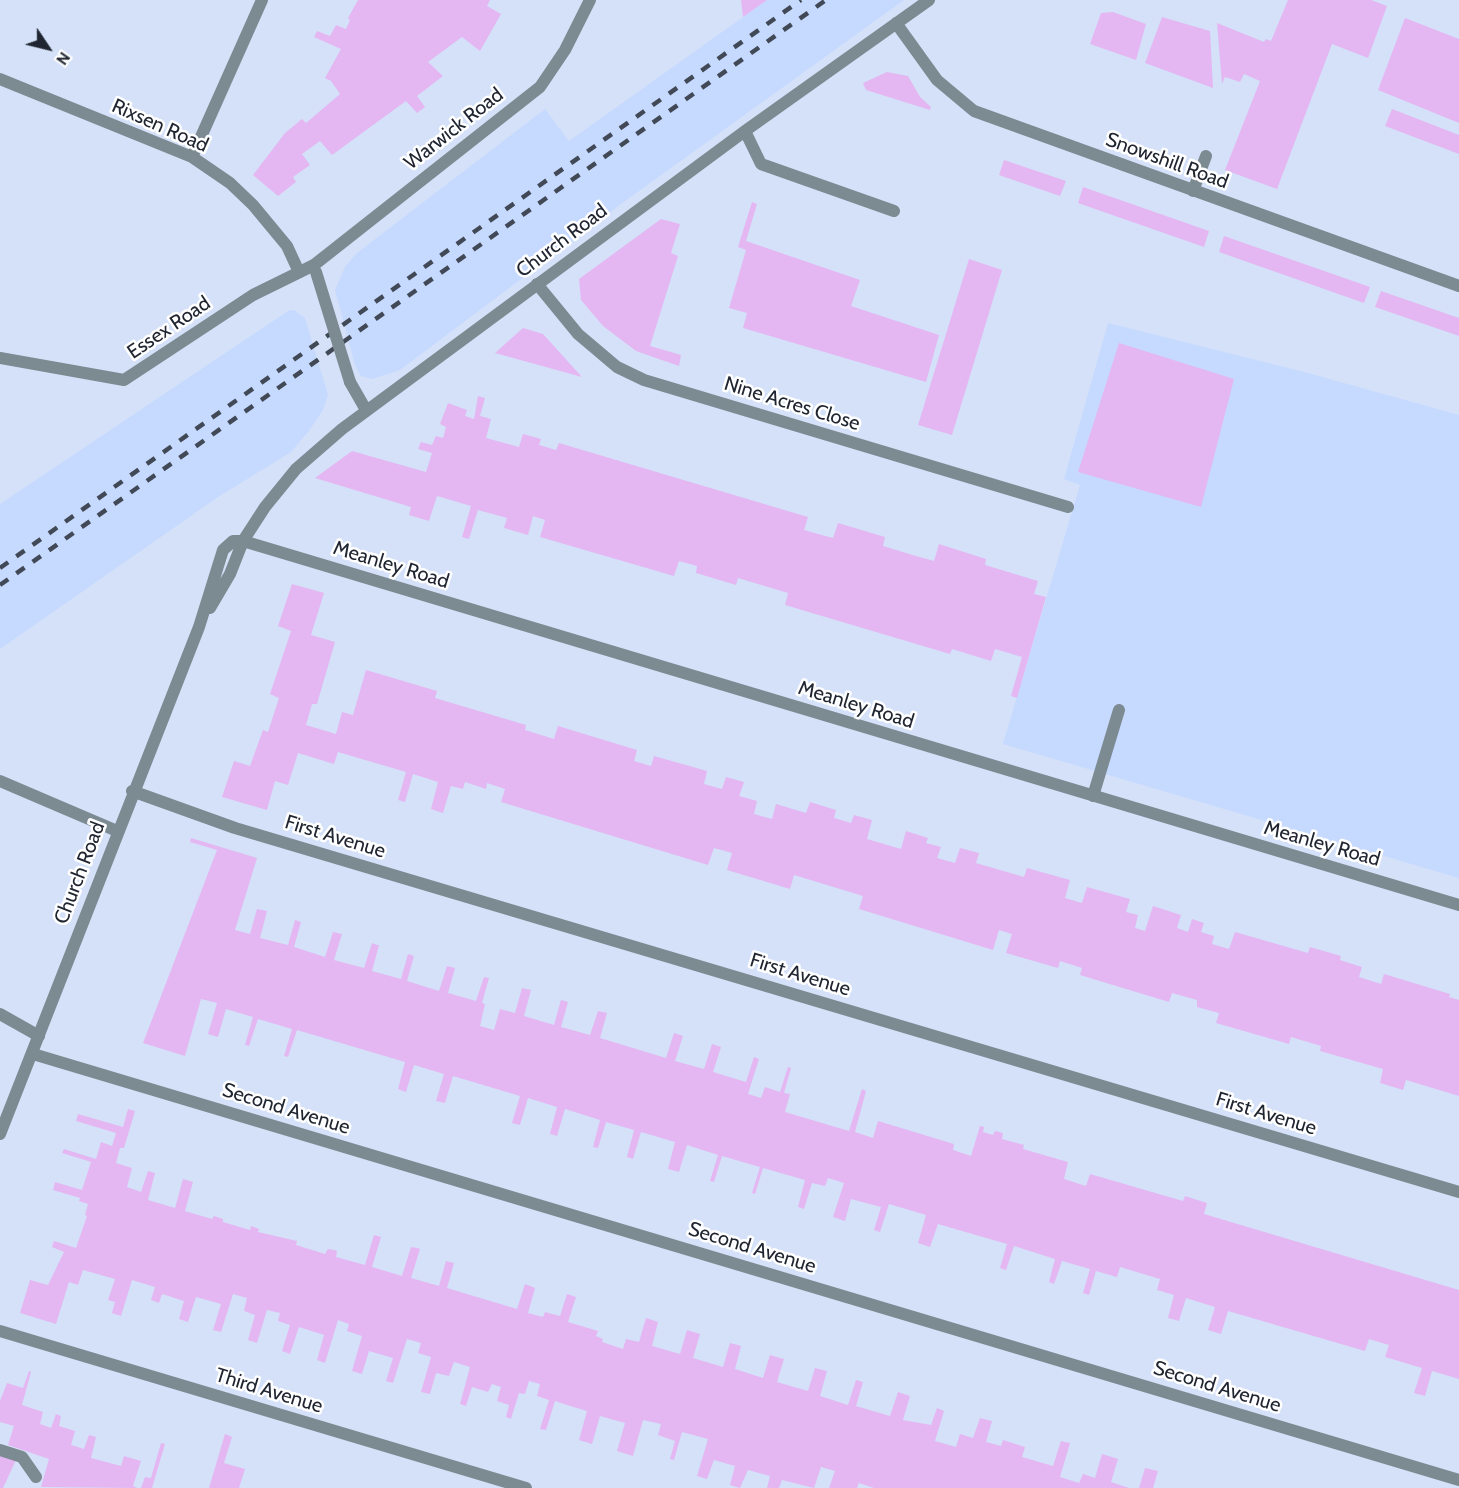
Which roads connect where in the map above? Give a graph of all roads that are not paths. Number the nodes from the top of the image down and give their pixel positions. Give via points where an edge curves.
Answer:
1 (262, 0) edge
2 (590, 0) edge
3 (929, 0) edge
4 (896, 23) junction
5 (0, 79) edge
6 (745, 131) junction
7 (1206, 156) dead end
8 (192, 157) junction
9 (1193, 191) junction
10 (894, 211) dead end
11 (315, 268) junction
12 (298, 272) junction
13 (537, 284) junction
14 (1459, 286) edge
15 (0, 358) edge
16 (366, 410) junction
17 (1068, 507) dead end
18 (243, 541) junction
19 (1119, 711) dead end
20 (0, 782) edge
21 (132, 791) junction
22 (1093, 796) junction
23 (117, 831) junction
24 (1459, 905) edge
25 (0, 1014) edge
26 (39, 1036) junction
27 (33, 1054) junction
28 (0, 1134) edge
29 (1459, 1192) edge
30 (0, 1331) edge
31 (0, 1450) edge
32 (36, 1477) dead end
33 (1459, 1480) edge
34 (526, 1488) edge

1 - 8 street
2 - 11 street, Warwick Road via 565,50 540,87
3 - 4 street, Church Road
4 - 6 street, Church Road
4 - 9 street, Snowshill Road via 937,80 974,111
5 - 8 street, Rixsen Road
6 - 10 street via 761,164
6 - 13 street, Church Road
7 - 9 street
8 - 12 street, Rixsen Road via 230,183 253,205 287,246
9 - 14 street, Snowshill Road
11 - 12 street, Essex Road
11 - 16 street, bridge via 350,382
12 - 15 street, Essex Road via 253,295 124,380
13 - 16 street, Church Road
13 - 17 street, Nine Acres Close via 578,334 617,367 644,380
16 - 18 street, Church Road via 296,469
18 - 21 street, Church Road via 230,574 199,627
18 - 22 street, Meanley Road
19 - 22 street
20 - 23 street
21 - 23 street, Church Road
21 - 29 street, First Avenue via 246,831
22 - 24 street, Meanley Road
23 - 26 street, Church Road
25 - 26 street
26 - 27 street, Church Road
27 - 28 street, Church Road
27 - 33 street, Second Avenue
30 - 34 street, Third Avenue
31 - 32 street via 22,1456

